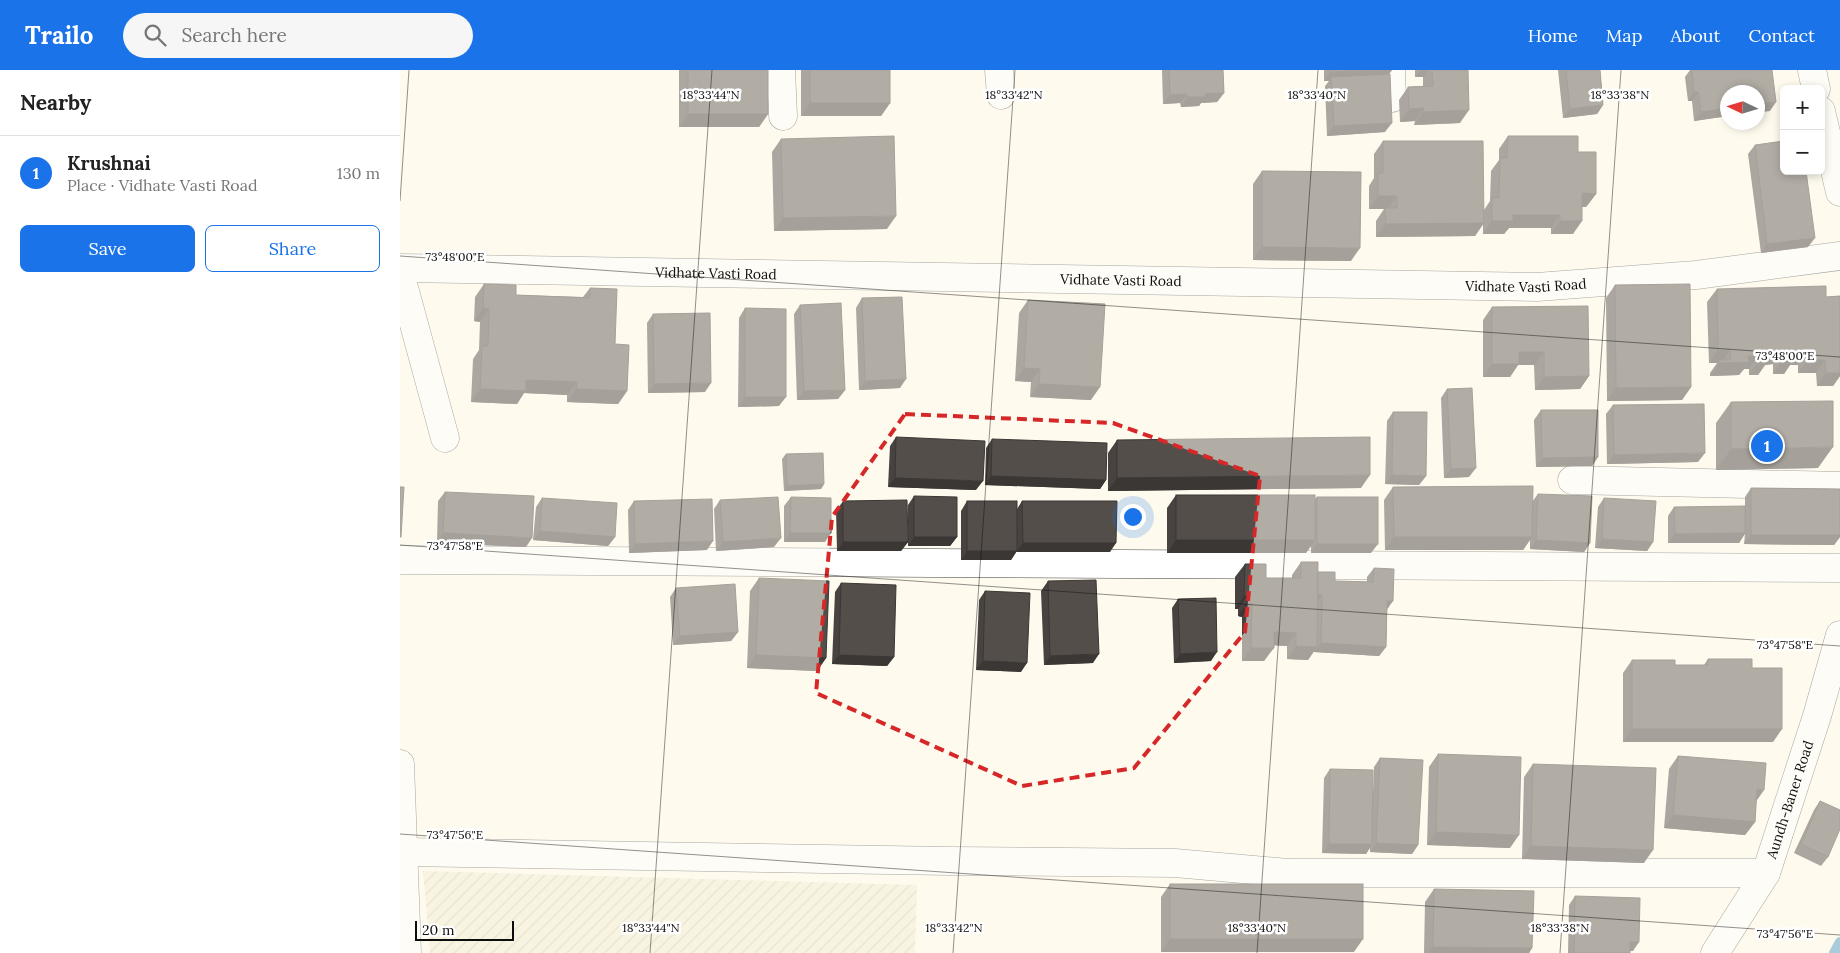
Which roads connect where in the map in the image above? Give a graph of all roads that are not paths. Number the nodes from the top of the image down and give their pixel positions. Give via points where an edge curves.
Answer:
1 (781, 70) edge
2 (1391, 70) edge
3 (1812, 70) edge
4 (1815, 85) edge
5 (1392, 98) edge
6 (783, 116) dead end
7 (1825, 128) edge
8 (1840, 192) edge
9 (1840, 256) edge
10 (400, 268) edge
11 (400, 273) edge
12 (445, 438) dead end
13 (1572, 480) dead end
14 (1840, 486) edge
15 (400, 560) edge
16 (1840, 568) edge
17 (1840, 635) edge
18 (400, 764) edge
19 (403, 852) junction
20 (1766, 873) junction
21 (407, 953) edge
22 (1715, 953) edge

1 - 6 street
2 - 5 street
3 - 4 street
7 - 8 street
9 - 10 street, Vidhate Vasti Road via 1696,275 1537,286
11 - 12 street
13 - 14 street
15 - 16 street
17 - 20 street, Aundh-Baner Road
18 - 19 street
19 - 20 street via 1175,863 1288,873
19 - 21 street
20 - 22 street, Aundh-Baner Road

